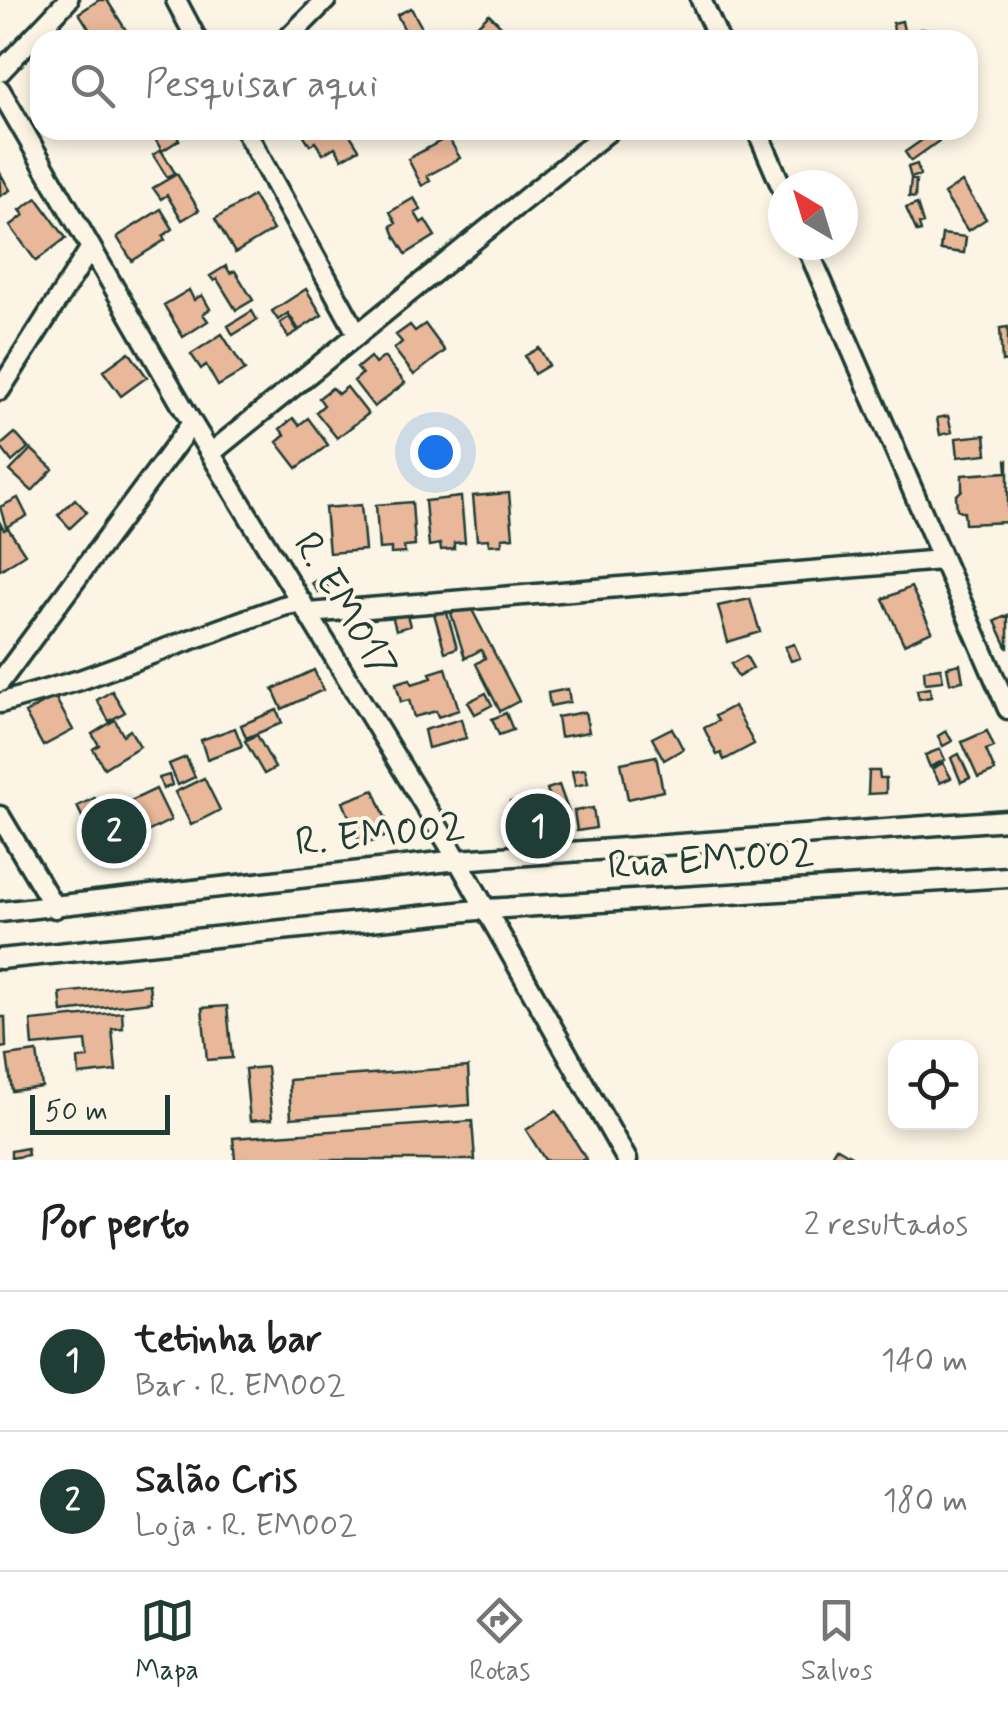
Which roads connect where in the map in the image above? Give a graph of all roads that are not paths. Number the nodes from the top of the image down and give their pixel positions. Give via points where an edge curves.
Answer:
1 (68, 0) edge
2 (176, 0) edge
3 (326, 0) edge
4 (701, 0) edge
5 (40, 30) edge
6 (192, 30) edge
7 (296, 30) edge
8 (714, 30) edge
9 (30, 40) edge
10 (0, 72) edge
11 (0, 90) edge
12 (251, 140) edge
13 (598, 140) edge
14 (761, 140) edge
15 (774, 170) edge
16 (90, 248) junction
17 (812, 260) edge
18 (358, 335) junction
19 (0, 390) edge
20 (192, 423) junction
21 (211, 453) junction
22 (941, 560) junction
23 (305, 608) junction
24 (0, 682) edge
25 (0, 703) edge
26 (1008, 709) edge
27 (0, 816) edge
28 (1008, 820) edge
29 (458, 860) junction
30 (1008, 876) edge
31 (55, 908) junction
32 (487, 909) junction
33 (0, 912) edge
34 (0, 959) edge
35 (627, 1160) edge

1 - 5 street
2 - 6 street
3 - 7 street
4 - 8 street
9 - 10 street
11 - 16 street, R. EM017
12 - 18 street
13 - 18 street
14 - 15 street
16 - 19 street
16 - 20 street, R. EM017
17 - 22 street
18 - 21 street
20 - 21 street, R. EM017
20 - 24 street
21 - 23 street, R. EM017
22 - 23 street
22 - 26 street
23 - 25 street via 283,606
23 - 29 street, R. EM017
27 - 31 street
28 - 29 street, R. EM002
29 - 31 street, R. EM002
29 - 32 street, R. EM017
30 - 32 street, Rua EM.002
31 - 33 street, R. EM002
32 - 34 street, Rua EM.002
32 - 35 street, R. EM017

